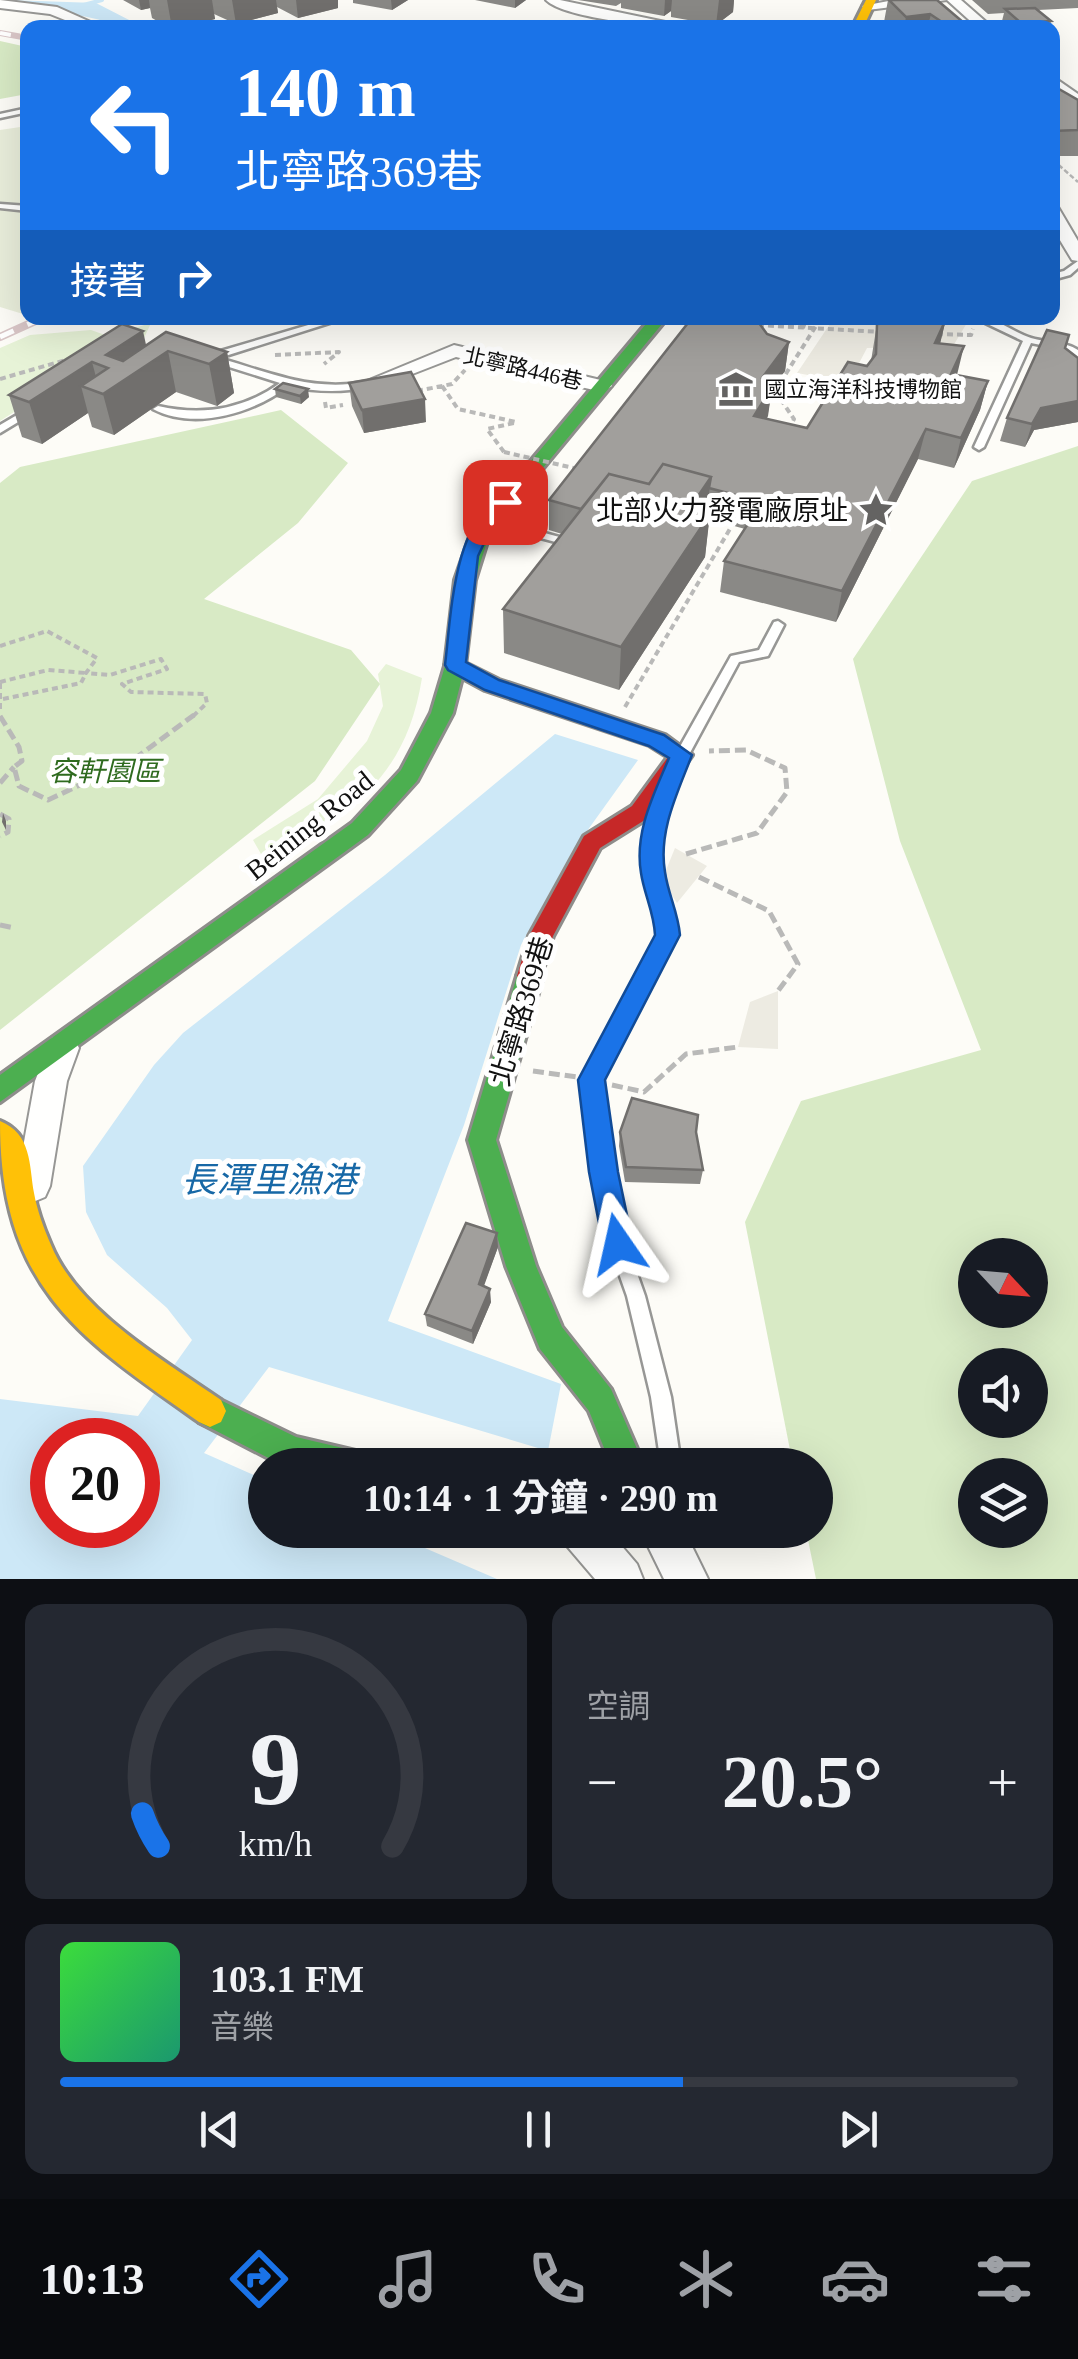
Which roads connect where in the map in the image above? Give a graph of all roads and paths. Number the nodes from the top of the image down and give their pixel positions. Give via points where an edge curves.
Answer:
1 (552, 0) edge
2 (940, 0) edge
3 (954, 0) edge
4 (876, 2) edge
5 (0, 4) edge
6 (51, 4) edge
7 (82, 20) edge
8 (641, 20) edge
9 (978, 20) edge
10 (1066, 235) edge
11 (1078, 256) edge
12 (315, 325) edge
13 (653, 325) edge
14 (754, 325) edge
15 (800, 325) edge
16 (817, 325) edge
17 (976, 325) edge
18 (995, 325) edge
19 (813, 330) junction
20 (892, 332) edge
21 (931, 334) edge
22 (1028, 340) junction
23 (1078, 355) edge
24 (74, 357) edge
25 (233, 364) junction
26 (324, 364) dead end
27 (0, 380) edge
28 (290, 380) junction
29 (372, 383) joint
30 (442, 386) dead end
31 (602, 386) junction
32 (775, 391) junction
33 (45, 400) edge
34 (768, 401) edge
35 (158, 410) dead end
36 (0, 430) edge
37 (784, 436) edge
38 (979, 447) dead end
39 (580, 470) edge
40 (734, 522) edge
41 (481, 531) junction
42 (584, 547) edge
43 (778, 624) dead end
44 (0, 646) edge
45 (455, 665) junction
46 (86, 673) junction
47 (0, 682) edge
48 (3, 699) junction
49 (0, 713) edge
50 (613, 727) junction
51 (720, 750) dead end
52 (681, 755) junction
53 (14, 767) junction
54 (0, 784) edge
55 (0, 814) edge
56 (0, 836) edge
57 (686, 854) dead end
58 (700, 877) dead end
59 (0, 925) edge
60 (14, 928) dead end
61 (778, 992) dead end
62 (65, 1044) junction
63 (738, 1047) dead end
64 (503, 1066) junction
65 (592, 1080) junction
66 (0, 1090) edge
67 (0, 1134) edge
68 (27, 1207) junction
69 (283, 1448) edge
70 (621, 1448) edge
71 (669, 1448) edge
72 (596, 1548) edge
73 (671, 1548) edge
74 (622, 1579) edge
75 (687, 1579) edge

1 - 8 street
2 - 4 street
3 - 9 street
5 - 6 street
6 - 7 street
10 - 11 street
12 - 25 lane, 北寧路446巷 via 203,356
13 - 31 main road, Beining Road
14 - 19 path
15 - 19 path
16 - 19 path
17 - 21 path via 970,334
18 - 22 lane
19 - 20 path
19 - 32 path
22 - 23 lane
22 - 38 lane
24 - 27 path
25 - 26 path via 262,355 339,352
25 - 28 lane, 北寧路446巷
28 - 29 lane, 北寧路446巷 via 334,390
28 - 35 lane via 250,406 186,417
29 - 31 street, 北寧路446巷 via 454,351
30 - 39 path, bridge via 458,409 516,422 487,429 504,452
31 - 41 main road, Beining Road
32 - 34 path
32 - 37 path via 794,419
33 - 36 lane
40 - 50 path
41 - 42 lane via 511,527
41 - 45 main road, Beining Road via 468,556
43 - 52 lane via 764,652 735,659
44 - 46 path via 47,631 97,658
45 - 50 main road via 492,685
45 - 62 main road, Beining Road via 420,763 388,804
46 - 47 path via 48,670
46 - 48 path via 81,683
46 - 53 path via 110,675 160,659 167,669 122,684 131,692 205,694 207,702 123,764 55,798 18,786
47 - 48 path
48 - 49 path
49 - 53 path via 19,747 22,761
50 - 52 main road
51 - 57 path via 746,750 785,768 787,792 757,833
52 - 64 main road, 北寧路369巷 via 640,812 592,842 541,936
52 - 65 lane via 651,848 668,935
53 - 54 path
55 - 56 path via 9,819 8,832
58 - 61 path via 769,911 798,964
59 - 60 path
62 - 66 main road, Beining Road
62 - 68 street via 51,1081
63 - 65 path via 686,1054 644,1092
64 - 65 path
64 - 70 main road, 北寧路369巷 via 482,1140 493,1176 551,1338 600,1400
65 - 71 lane via 618,1244
67 - 68 main road via 18,1154
68 - 69 main road via 34,1245 86,1319 163,1380
72 - 74 street
73 - 75 street

